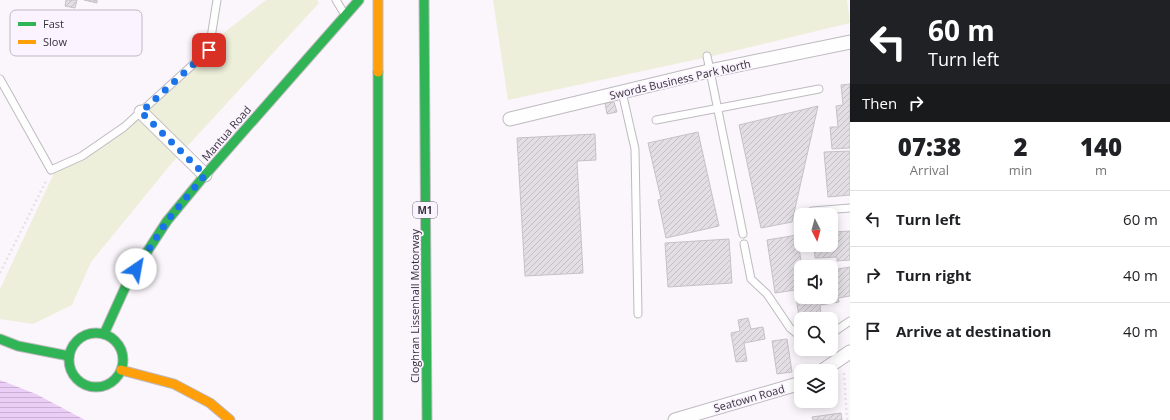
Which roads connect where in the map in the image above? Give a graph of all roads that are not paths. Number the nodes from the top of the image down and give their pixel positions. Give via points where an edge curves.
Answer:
1 (217, 0) edge
2 (336, 0) edge
3 (378, 0) edge
4 (424, 0) edge
5 (356, 1) edge
6 (345, 15) junction
7 (850, 42) edge
8 (706, 56) dead end
9 (709, 71) junction
10 (0, 79) edge
11 (820, 89) dead end
12 (622, 92) junction
13 (717, 108) junction
14 (141, 112) junction
15 (510, 118) dead end
16 (656, 120) dead end
17 (205, 175) junction
18 (850, 208) edge
19 (838, 209) edge
20 (743, 234) dead end
21 (744, 244) dead end
22 (638, 314) dead end
23 (850, 321) edge
24 (838, 329) edge
25 (794, 331) edge
26 (104, 334) junction
27 (0, 339) edge
28 (850, 352) edge
29 (69, 356) junction
30 (832, 364) edge
31 (121, 370) junction
32 (794, 385) edge
33 (230, 420) edge
34 (378, 420) edge
35 (427, 420) edge
36 (674, 420) edge

1 - 14 lane via 209,50
2 - 6 lane
3 - 34 main road
4 - 35 main road, Cloghran Lissenhall Motorway / M1
5 - 6 main road, Mantua Road
6 - 17 main road, Mantua Road
7 - 9 street, Swords Business Park North
8 - 9 lane
9 - 12 street, Swords Business Park North
9 - 13 lane
10 - 14 lane via 51,170 82,156
11 - 13 lane
12 - 15 street, Swords Business Park North
12 - 22 lane via 636,149
13 - 16 lane
13 - 20 lane
14 - 17 street
17 - 26 main road, Mantua Road via 167,221 128,280
18 - 19 lane
21 - 25 lane via 751,279 767,294
23 - 24 lane
26 - 29 main road via 94,333 78,340
26 - 31 main road via 112,338 122,352
27 - 29 main road via 18,346
28 - 30 street
29 - 31 main road via 72,373 78,380 93,387 110,383
31 - 33 main road via 174,384 210,403
32 - 36 street, Seatown Road

